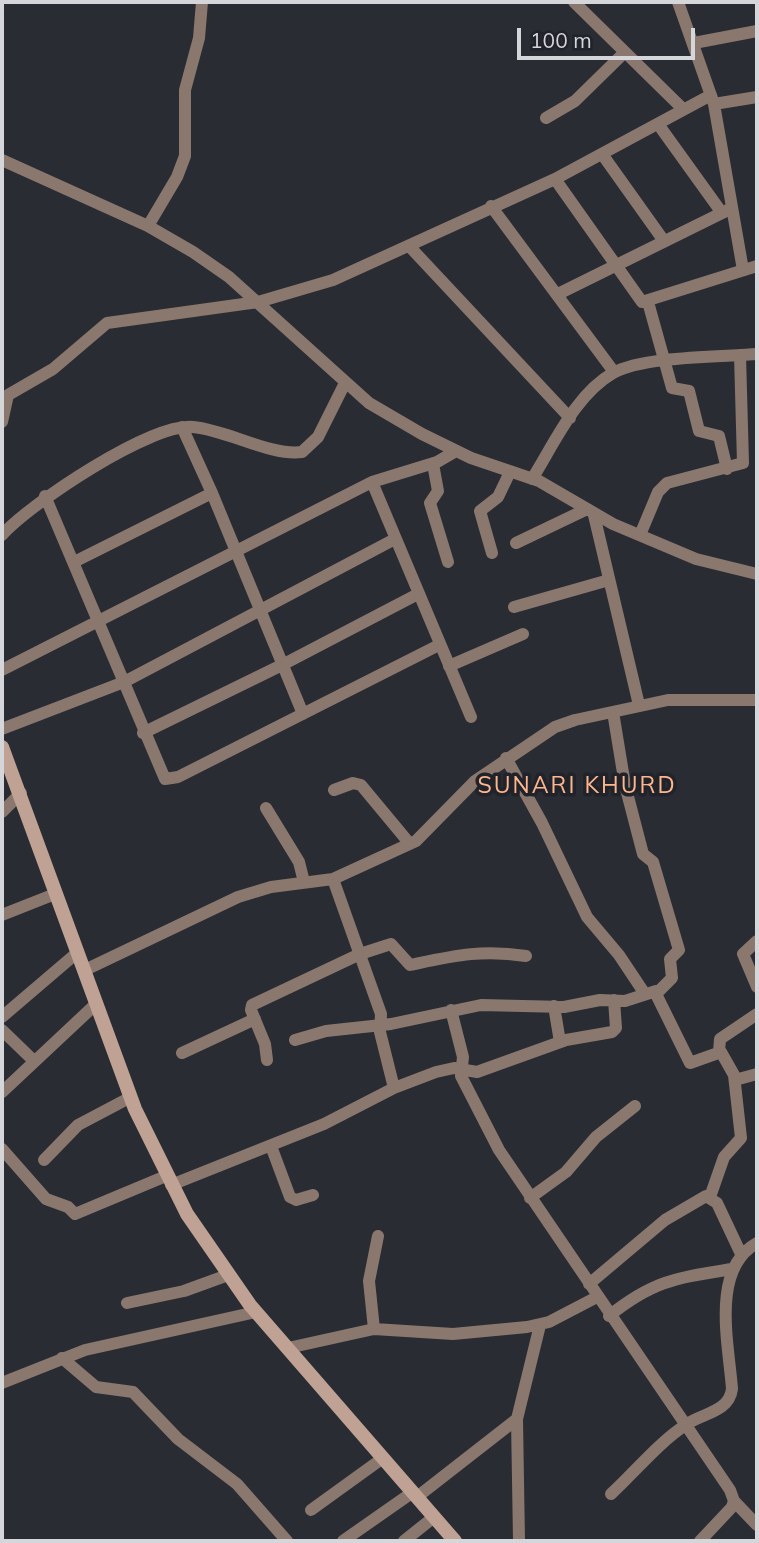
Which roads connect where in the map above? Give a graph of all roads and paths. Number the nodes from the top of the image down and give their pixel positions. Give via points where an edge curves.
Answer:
1 (202, 2) edge
2 (574, 2) edge
3 (678, 2) edge
4 (757, 32) edge
5 (694, 43) junction
6 (625, 52) junction
7 (757, 97) edge
8 (712, 99) junction
9 (683, 109) junction
10 (547, 118) dead end
11 (658, 124) junction
12 (602, 155) junction
13 (2, 160) edge
14 (555, 179) junction
15 (491, 206) junction
16 (727, 210) junction
17 (148, 226) junction
18 (664, 242) junction
19 (410, 247) junction
20 (615, 266) junction
21 (757, 266) edge
22 (743, 270) junction
23 (558, 294) junction
24 (258, 302) junction
25 (648, 302) junction
26 (757, 354) edge
27 (740, 355) junction
28 (666, 361) junction
29 (614, 372) junction
30 (345, 383) junction
31 (570, 418) junction
32 (2, 422) edge
33 (182, 427) junction
34 (456, 451) junction
35 (433, 464) junction
36 (727, 469) junction
37 (510, 472) junction
38 (532, 479) junction
39 (372, 482) junction
40 (212, 493) junction
41 (45, 496) junction
42 (589, 513) junction
43 (2, 535) edge
44 (640, 535) junction
45 (395, 539) junction
46 (516, 543) dead end
47 (237, 551) junction
48 (492, 553) dead end
49 (74, 562) junction
50 (448, 562) dead end
51 (756, 570) edge
52 (609, 580) junction
53 (418, 594) junction
54 (514, 607) dead end
55 (261, 612) junction
56 (98, 622) junction
57 (523, 634) dead end
58 (439, 645) junction
59 (282, 665) junction
60 (449, 666) junction
61 (2, 670) edge
62 (124, 682) junction
63 (757, 700) edge
64 (639, 705) junction
65 (613, 712) junction
66 (303, 714) junction
67 (471, 717) dead end
68 (2, 729) edge
69 (143, 733) junction
70 (2, 749) edge
71 (506, 758) junction
72 (334, 790) dead end
73 (21, 793) junction
74 (266, 808) dead end
75 (2, 812) edge
76 (410, 844) junction
77 (333, 879) junction
78 (304, 882) junction
79 (55, 894) junction
80 (2, 915) edge
81 (757, 940) edge
82 (78, 952) junction
83 (360, 954) junction
84 (526, 956) dead end
85 (85, 970) junction
86 (757, 987) edge
87 (651, 993) junction
88 (614, 1000) junction
89 (97, 1003) junction
90 (554, 1006) junction
91 (451, 1010) junction
92 (757, 1014) edge
93 (2, 1017) edge
94 (255, 1019) junction
95 (380, 1026) junction
96 (2, 1030) edge
97 (295, 1041) dead end
98 (560, 1042) junction
99 (719, 1052) junction
100 (182, 1053) dead end
101 (267, 1060) dead end
102 (34, 1061) junction
103 (461, 1070) junction
104 (757, 1074) edge
105 (735, 1080) junction
106 (394, 1088) junction
107 (2, 1092) edge
108 (131, 1097) junction
109 (635, 1107) dead end
110 (271, 1146) junction
111 (2, 1149) edge
112 (44, 1160) dead end
113 (169, 1181) junction
114 (313, 1195) dead end
115 (710, 1196) junction
116 (530, 1198) junction
117 (378, 1236) dead end
118 (757, 1243) edge
119 (741, 1254) junction
120 (732, 1269) junction
121 (228, 1275) junction
122 (589, 1284) junction
123 (597, 1297) junction
124 (128, 1303) dead end
125 (256, 1312) junction
126 (609, 1316) junction
127 (540, 1325) junction
128 (374, 1329) junction
129 (288, 1348) junction
130 (62, 1358) junction
131 (2, 1383) edge
132 (517, 1419) junction
133 (687, 1424) junction
134 (383, 1458) junction
135 (415, 1494) junction
136 (611, 1494) dead end
137 (734, 1501) junction
138 (311, 1510) dead end
139 (434, 1517) junction
140 (757, 1525) edge
141 (287, 1541) edge
142 (343, 1541) edge
143 (404, 1541) edge
144 (456, 1541) edge
145 (519, 1541) edge
146 (700, 1541) edge

1 - 17 street via 199,38 185,90 185,156
2 - 6 street
3 - 5 street
4 - 5 street
5 - 8 street
6 - 9 street
6 - 10 street via 575,101
7 - 8 street
8 - 9 street
8 - 16 street
9 - 11 street
11 - 12 street
11 - 16 street
12 - 14 street
12 - 18 street
13 - 17 street
14 - 15 street
14 - 20 street
15 - 19 street
15 - 23 street
16 - 18 street
16 - 22 street
17 - 24 street via 210,263
18 - 20 street
19 - 24 street via 324,283
19 - 31 street
20 - 23 street
20 - 25 street via 640,300
21 - 22 street
22 - 25 street
23 - 29 street
24 - 30 street
24 - 32 street via 107,323 53,369 8,395
25 - 28 street
26 - 27 street
27 - 28 street
27 - 36 street via 744,461
28 - 29 street
28 - 36 street via 672,390 689,391 699,432 719,436
29 - 31 street
30 - 33 street via 318,437 302,452 276,450 214,430
30 - 34 street via 388,415
31 - 38 street
33 - 40 street
33 - 41 street via 118,454
34 - 35 street
34 - 37 street
35 - 39 street
35 - 50 street via 438,491 430,503
36 - 44 street via 667,483 658,492
37 - 38 street
37 - 48 street via 498,498 480,511
38 - 42 street
39 - 45 street
39 - 47 street
40 - 47 street
40 - 49 street
41 - 43 street
41 - 49 street
42 - 44 street
42 - 46 street
42 - 52 street
44 - 51 street via 696,559
45 - 53 street
45 - 55 street
47 - 55 street
47 - 56 street
49 - 56 street
52 - 54 street
52 - 64 street
53 - 58 street
53 - 59 street
55 - 59 street
55 - 62 street
56 - 61 street
56 - 62 street
57 - 60 street
58 - 60 street
58 - 66 street
59 - 66 street
59 - 69 street
60 - 67 street
62 - 68 street
62 - 69 street
63 - 64 street via 683,698
64 - 65 street
65 - 71 street via 555,727
65 - 87 street via 643,854 653,862 679,950 670,958 672,978
66 - 69 street via 172,779 161,776
70 - 73 street
71 - 76 street via 475,781 437,823
71 - 87 street via 587,917
72 - 76 street via 361,785
73 - 75 street
73 - 79 street
74 - 78 street via 299,862
76 - 77 street
77 - 78 street
77 - 83 street
78 - 85 street via 238,897
79 - 80 street
79 - 82 street
81 - 86 street via 743,954
82 - 85 street
82 - 93 street
83 - 84 street via 391,944 410,965 491,951
83 - 94 street via 254,1003
83 - 95 street
85 - 89 street
87 - 88 street
87 - 99 street via 690,1063
88 - 90 street
88 - 98 street via 614,1031
89 - 102 street
89 - 108 street
90 - 91 street via 500,1003
90 - 98 street
91 - 95 street
91 - 103 street via 463,1057
92 - 99 street via 720,1039
94 - 100 street
94 - 101 street
95 - 97 street via 335,1030
95 - 106 street
96 - 102 street
98 - 103 street via 480,1071
99 - 105 street via 726,1055
102 - 107 street
103 - 106 street via 447,1069
103 - 116 street via 485,1124
104 - 105 street
105 - 115 street via 741,1138 724,1157
106 - 110 street
108 - 112 street via 81,1123
108 - 113 street
109 - 116 street via 596,1137 566,1172
110 - 113 street
110 - 114 street via 290,1197 296,1200
111 - 113 street via 46,1199 75,1214
113 - 121 street
115 - 119 street
115 - 122 street via 665,1220
116 - 122 street
117 - 128 street via 369,1281
118 - 119 street
119 - 120 street
120 - 126 street via 653,1286
120 - 133 street via 728,1312 731,1395 722,1407
121 - 124 street via 184,1291
121 - 125 street
122 - 123 street
123 - 126 street
123 - 127 street
125 - 129 street
125 - 130 street
126 - 133 street
127 - 128 street via 453,1334
127 - 132 street
128 - 129 street
129 - 134 street
130 - 131 street
130 - 141 street via 99,1388 133,1392 178,1439 237,1484
132 - 135 street
132 - 145 street
133 - 136 street
133 - 137 street
134 - 135 street
134 - 138 street
135 - 139 street
135 - 142 street
137 - 140 street
137 - 146 street
139 - 143 street
139 - 144 street

